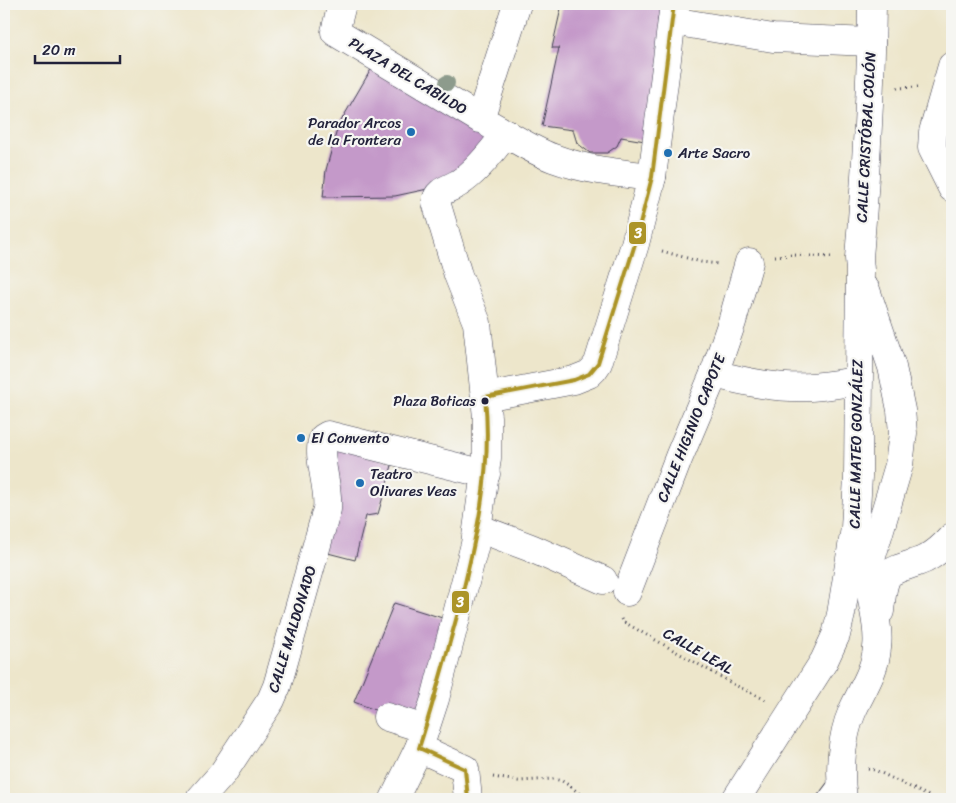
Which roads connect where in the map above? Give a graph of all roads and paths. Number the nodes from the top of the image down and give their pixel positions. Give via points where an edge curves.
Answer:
1 (342, 4) edge
2 (517, 4) edge
3 (872, 4) edge
4 (673, 12) edge
5 (871, 42) junction
6 (949, 76) edge
7 (870, 89) junction
8 (480, 119) junction
9 (506, 133) junction
10 (652, 177) junction
11 (952, 188) edge
12 (749, 262) dead end
13 (860, 270) junction
14 (714, 374) junction
15 (858, 381) junction
16 (485, 397) junction
17 (486, 474) junction
18 (478, 528) junction
19 (952, 537) edge
20 (869, 573) junction
21 (603, 580) dead end
22 (627, 592) joint
23 (877, 627) junction
24 (830, 648) junction
25 (792, 712) junction
26 (388, 717) dead end
27 (422, 738) junction
28 (465, 769) junction
29 (843, 787) edge
30 (200, 799) edge
31 (394, 799) edge
32 (468, 799) edge
33 (586, 799) edge
34 (736, 799) edge
35 (935, 799) edge

1 - 8 street, PLAZA DEL CABILDO via 335,32
2 - 8 street, PLAZA DEL CABILDO
3 - 5 street, CALLE CRISTÓBAL COLÓN
4 - 5 street via 773,38
4 - 10 street
5 - 7 street, CALLE CRISTÓBAL COLÓN
6 - 7 path
6 - 11 street via 933,132 932,148
7 - 13 street, CALLE CRISTÓBAL COLÓN
8 - 9 street
9 - 10 street via 552,158 575,165
9 - 16 street via 467,177 440,192 436,202 458,275 477,323
10 - 16 street via 635,244 594,369 574,380
12 - 14 street, CALLE HIGINIO CAPOTE
13 - 15 street, CALLE MATEO GONZÁLEZ
13 - 20 street via 892,367 903,433 899,465
14 - 15 street via 774,386 812,387
14 - 22 street, CALLE HIGINIO CAPOTE
15 - 24 street, CALLE MATEO GONZÁLEZ via 855,528 841,614
16 - 17 street
17 - 18 street
17 - 30 street, CALLE MALDONADO via 332,436 323,438 326,510 277,686 223,773
18 - 21 street
18 - 27 street
19 - 23 street via 934,554 890,573 882,593
20 - 23 street
20 - 24 street via 845,646
22 - 25 path, CALLE LEAL via 620,612 622,621 735,685
23 - 29 street via 873,668 847,726
24 - 25 street, CALLE MATEO GONZÁLEZ
25 - 34 street, CALLE MATEO GONZÁLEZ
26 - 27 street
27 - 28 street
27 - 31 street
28 - 32 street
28 - 33 path via 526,782 554,779 570,786
29 - 35 path via 869,769

